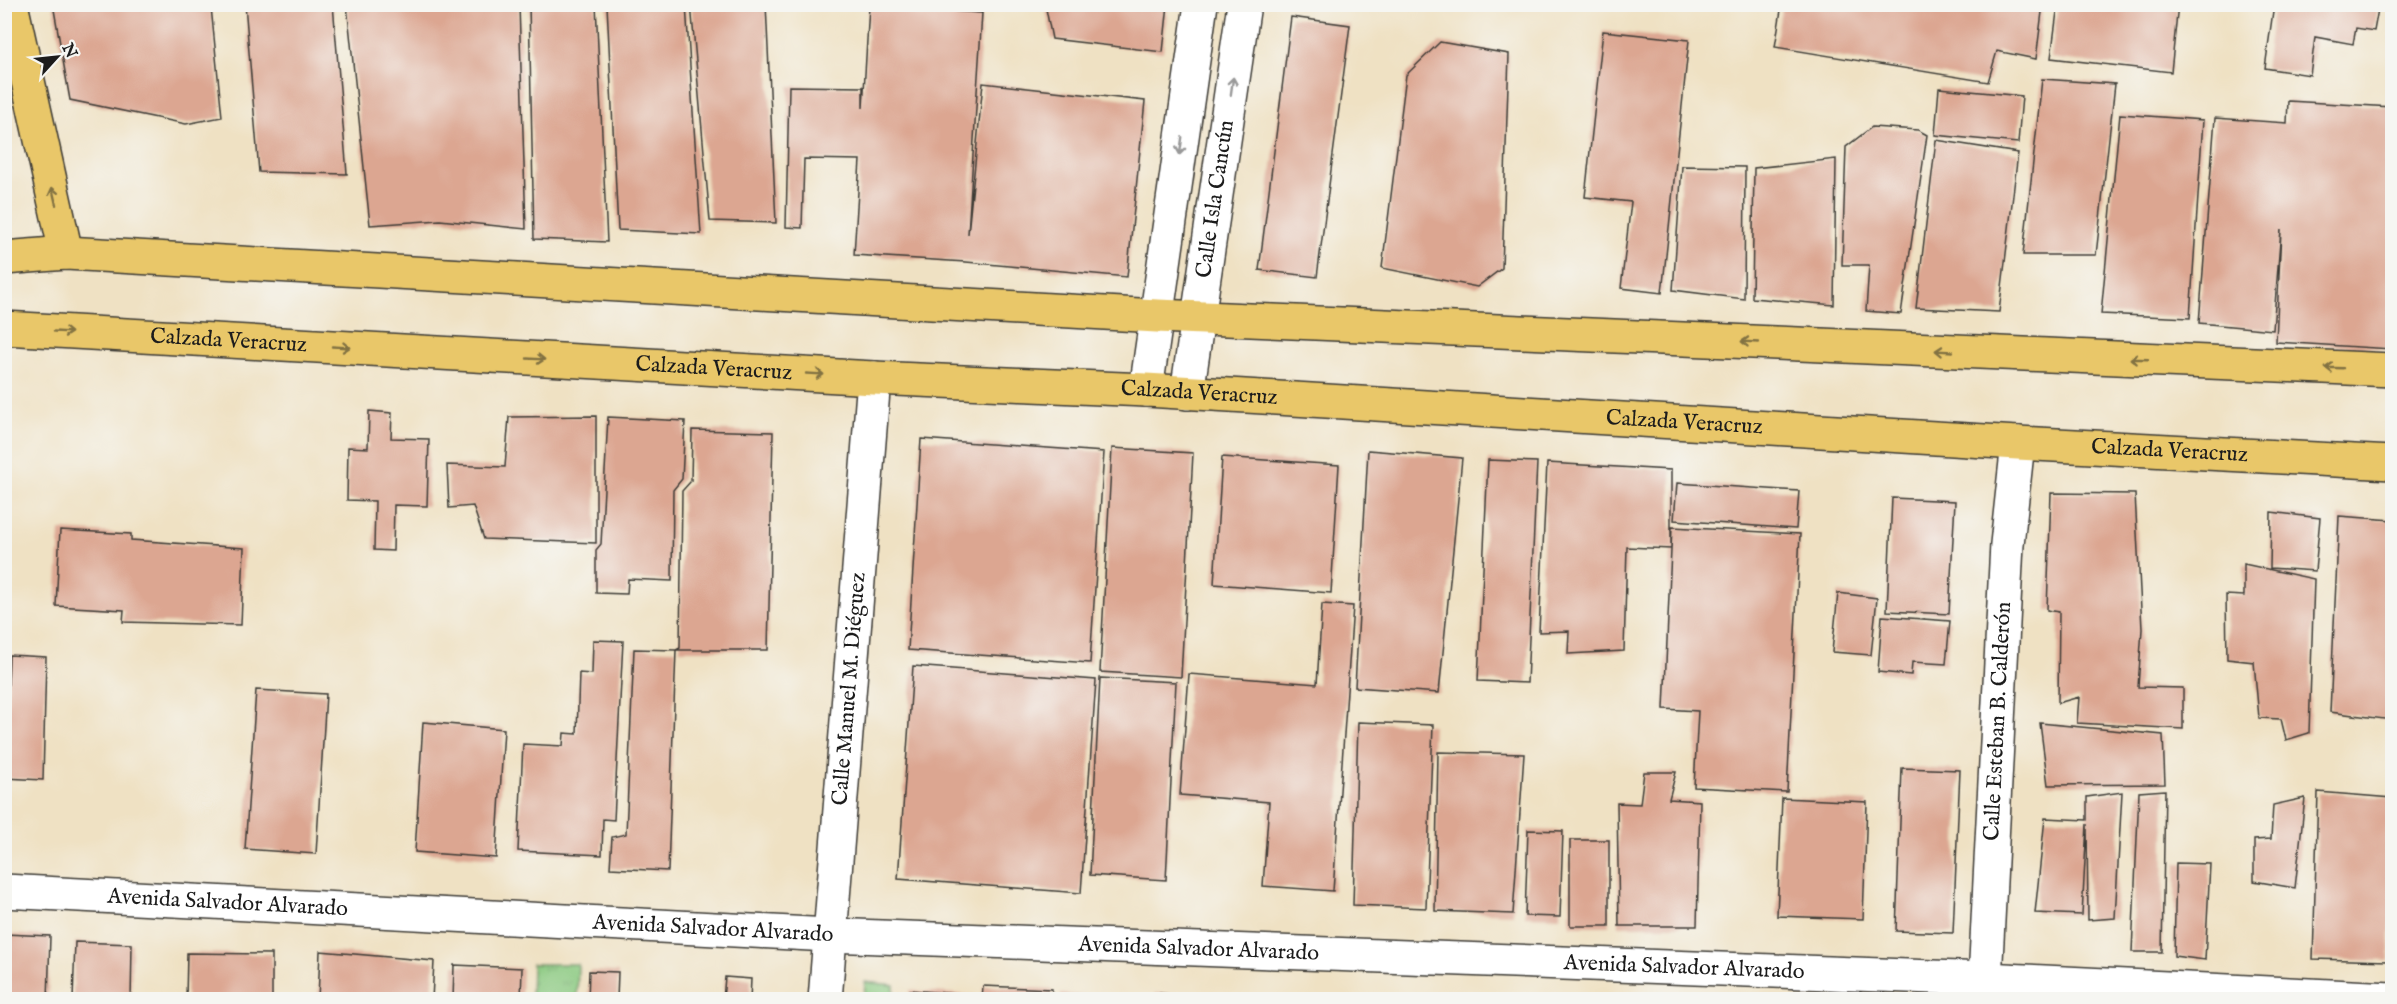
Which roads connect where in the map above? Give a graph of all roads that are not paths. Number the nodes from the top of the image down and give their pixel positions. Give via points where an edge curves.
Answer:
1 (11, 4) edge
2 (1201, 4) edge
3 (1244, 4) edge
4 (6, 249) edge
5 (66, 253) junction
6 (1157, 316) junction
7 (1198, 317) junction
8 (4, 328) edge
9 (2392, 370) edge
10 (874, 378) junction
11 (1146, 390) junction
12 (1187, 393) junction
13 (2018, 443) junction
14 (2392, 463) edge
15 (4, 891) edge
16 (829, 935) junction
17 (1984, 989) edge
18 (825, 999) edge
19 (2392, 999) edge

5 -> 1 main road
2 -> 6 street, Calle Isla Cancún
7 -> 3 street, Calle Isla Cancún
4 - 5 main road
5 - 6 main road
6 - 7 main road
6 - 11 street, Calle Isla Cancún
9 -> 7 main road
7 - 12 street, Calle Isla Cancún
8 -> 10 main road, Calzada Veracruz
10 - 11 main road, Calzada Veracruz
10 - 16 street, Calle Manuel M. Diéguez
11 - 12 main road, Calzada Veracruz
12 - 13 main road, Calzada Veracruz
13 - 14 main road, Calzada Veracruz
13 - 17 street, Calle Esteban B. Calderón via 2007,544
15 - 16 street, Avenida Salvador Alvarado
16 - 17 street, Avenida Salvador Alvarado
16 - 18 street, Calle Manuel M. Diéguez
17 - 19 street, Avenida Salvador Alvarado

